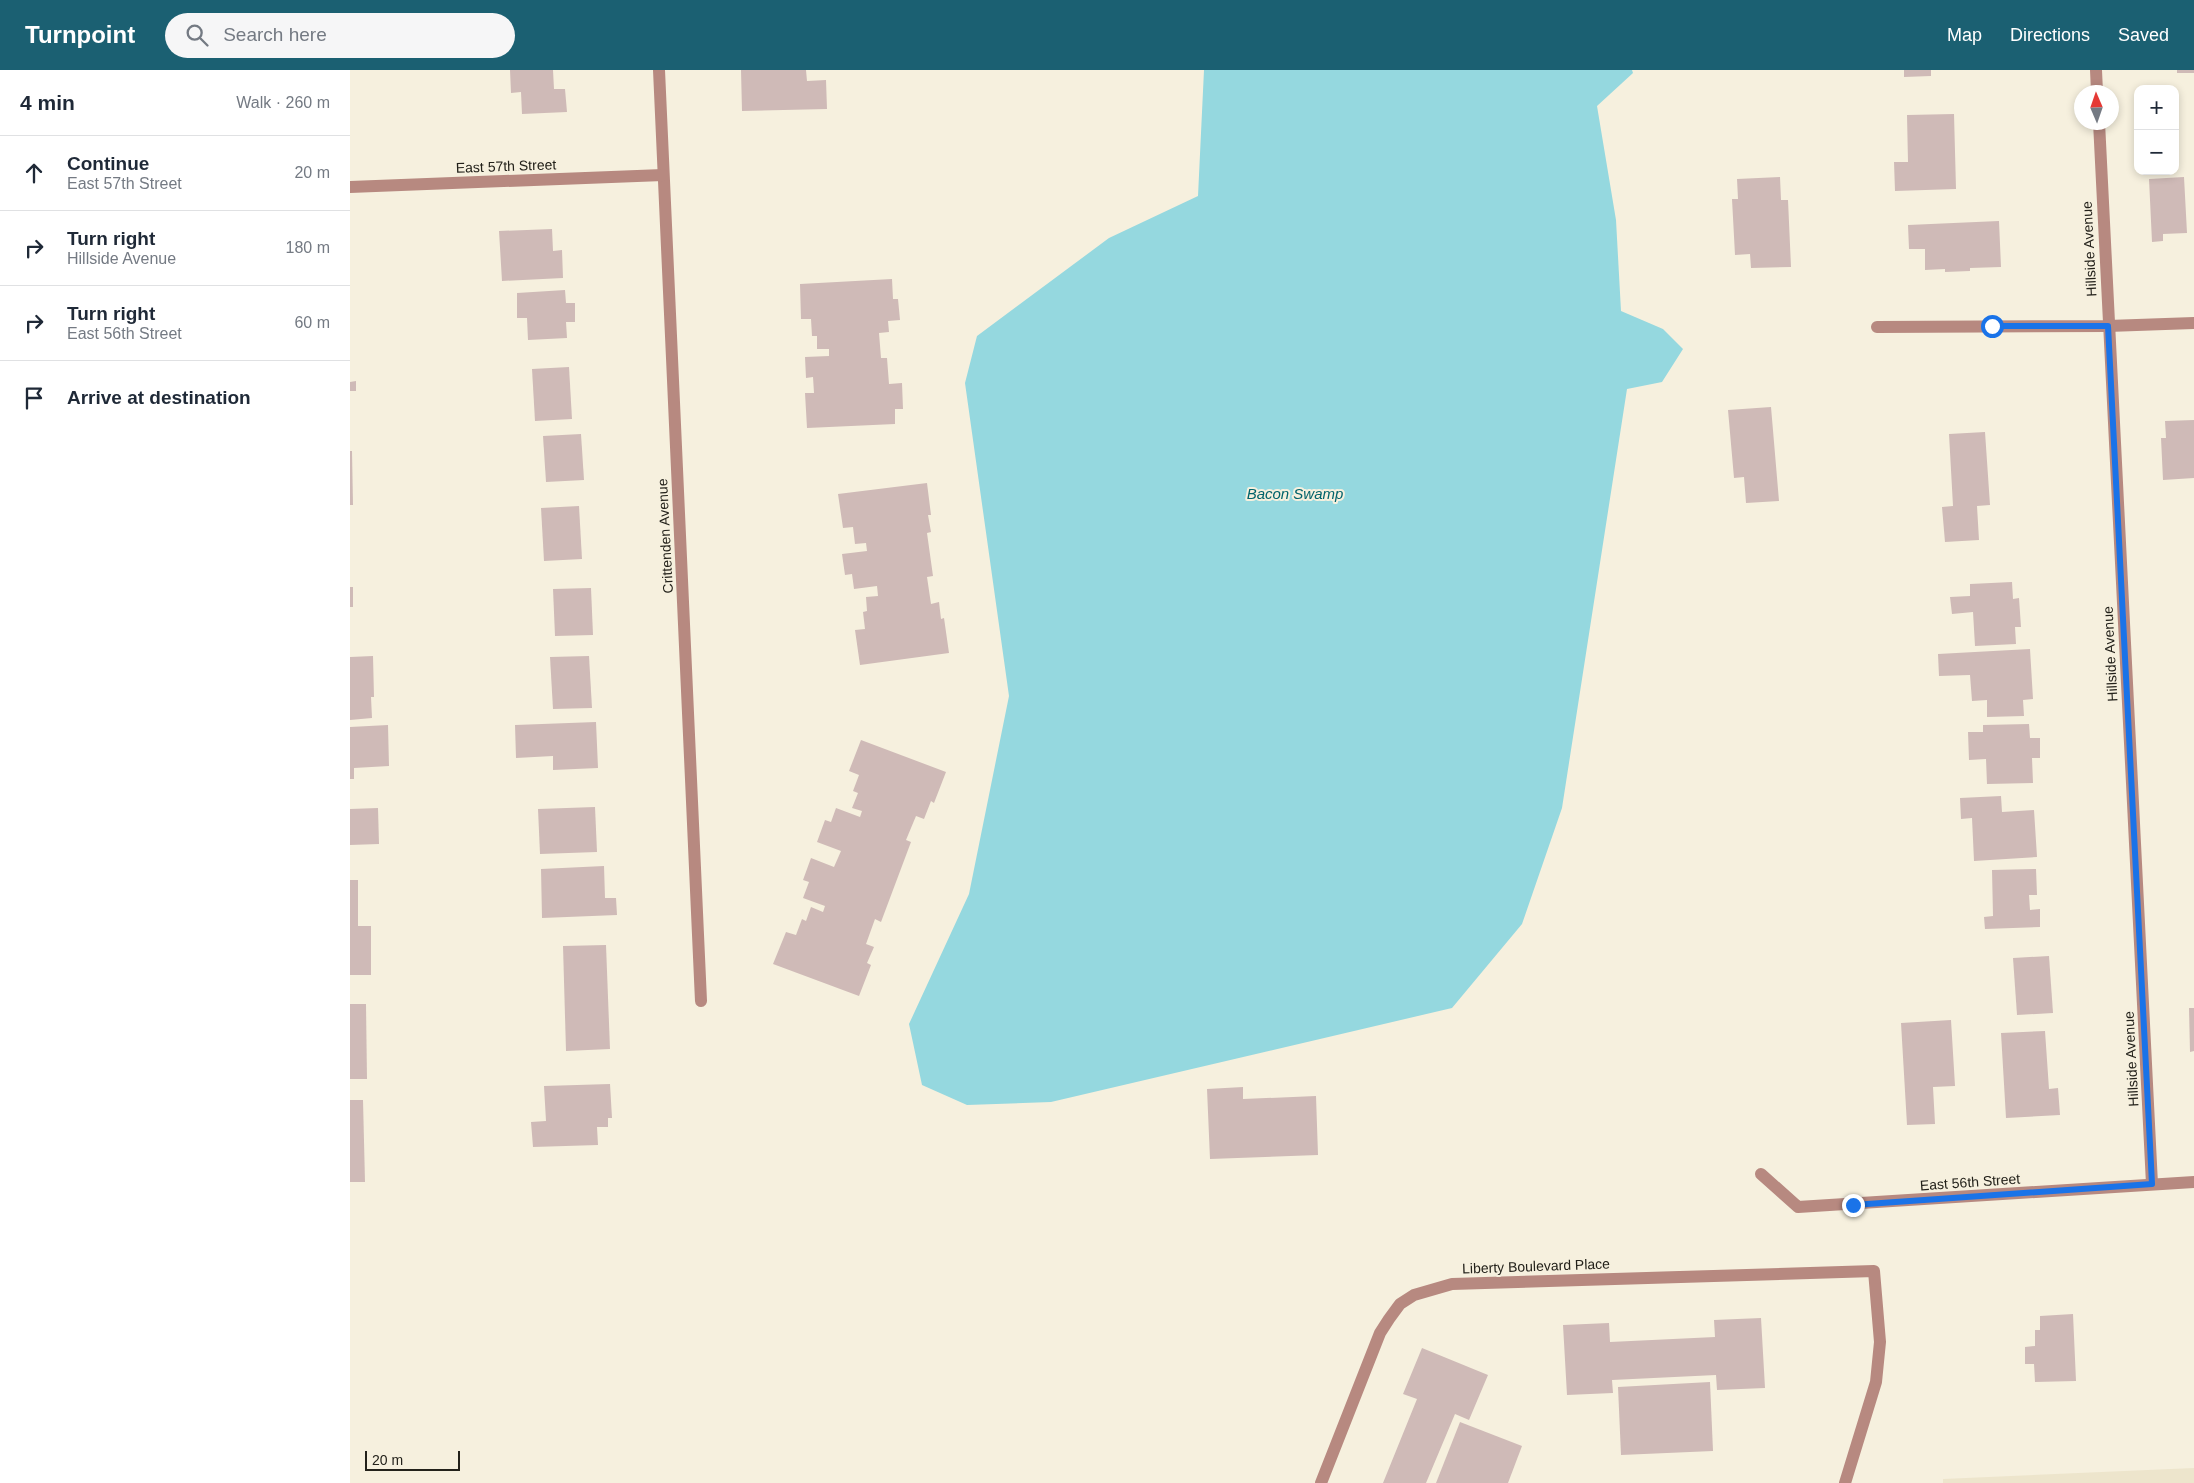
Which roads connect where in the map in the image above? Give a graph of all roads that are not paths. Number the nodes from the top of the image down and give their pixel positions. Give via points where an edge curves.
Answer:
1 (659, 70) edge
2 (2096, 70) edge
3 (2097, 85) edge
4 (2099, 130) edge
5 (664, 175) junction
6 (350, 187) edge
7 (2194, 322) edge
8 (2108, 326) junction
9 (1876, 327) dead end
10 (701, 1001) dead end
11 (1761, 1174) dead end
12 (2194, 1182) edge
13 (2152, 1184) junction
14 (1321, 1483) edge
15 (1845, 1483) edge

1 - 5 street, Crittenden Avenue
2 - 3 street
4 - 8 street, Hillside Avenue
5 - 6 street, East 57th Street
5 - 10 street, Crittenden Avenue
7 - 8 street
8 - 9 street
8 - 13 street, Hillside Avenue
11 - 13 street, East 56th Street via 1798,1208
12 - 13 street, East 56th Street
14 - 15 street, Liberty Boulevard Place via 1380,1333 1400,1304 1414,1295 1452,1284 1874,1271 1879,1363

